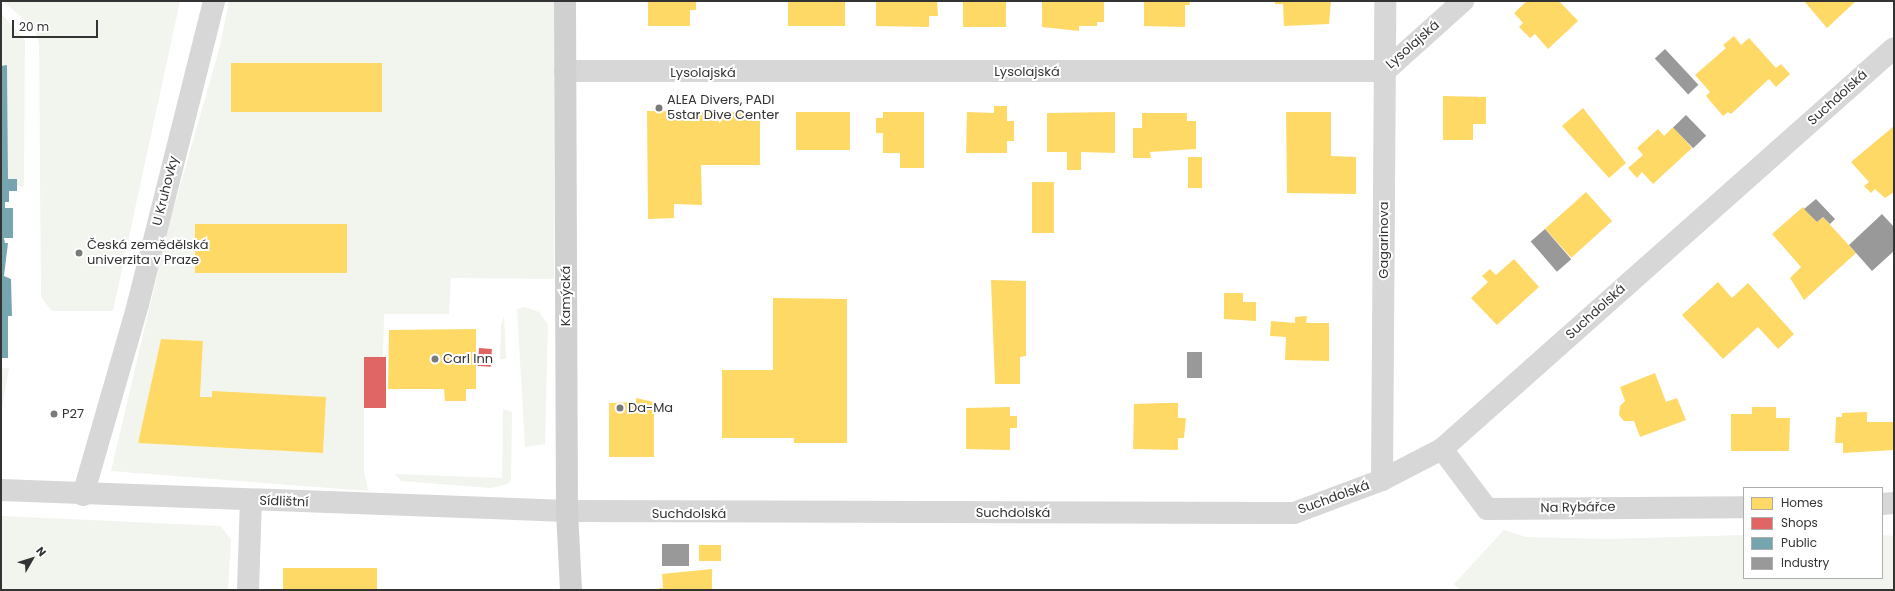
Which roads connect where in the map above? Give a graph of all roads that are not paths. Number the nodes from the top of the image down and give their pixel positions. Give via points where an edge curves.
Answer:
1 (214, 1) edge
2 (565, 1) edge
3 (1385, 1) edge
4 (1463, 1) edge
5 (1894, 48) edge
6 (565, 71) junction
7 (1385, 71) junction
8 (1442, 449) junction
9 (1382, 480) junction
10 (1, 490) edge
11 (83, 495) junction
12 (251, 501) junction
13 (1894, 503) edge
14 (1883, 504) edge
15 (1743, 507) edge
16 (567, 511) junction
17 (248, 590) edge
18 (571, 590) edge

1 - 11 street, U Kruhovky via 138,304
2 - 6 main road, Kamýcká
3 - 7 street, Gagarinova
4 - 7 street, Lysolajská
5 - 8 street, Suchdolská
6 - 7 street, Lysolajská
6 - 16 main road, Kamýcká
7 - 9 street, Gagarinova
8 - 9 street, Suchdolská
8 - 15 street, Na Rybářce via 1486,509
9 - 16 street, Suchdolská via 1294,513
10 - 11 street, Sídlištní
11 - 12 street, Sídlištní
12 - 16 street, Sídlištní
12 - 17 street
13 - 14 street
16 - 18 main road, Kamýcká

